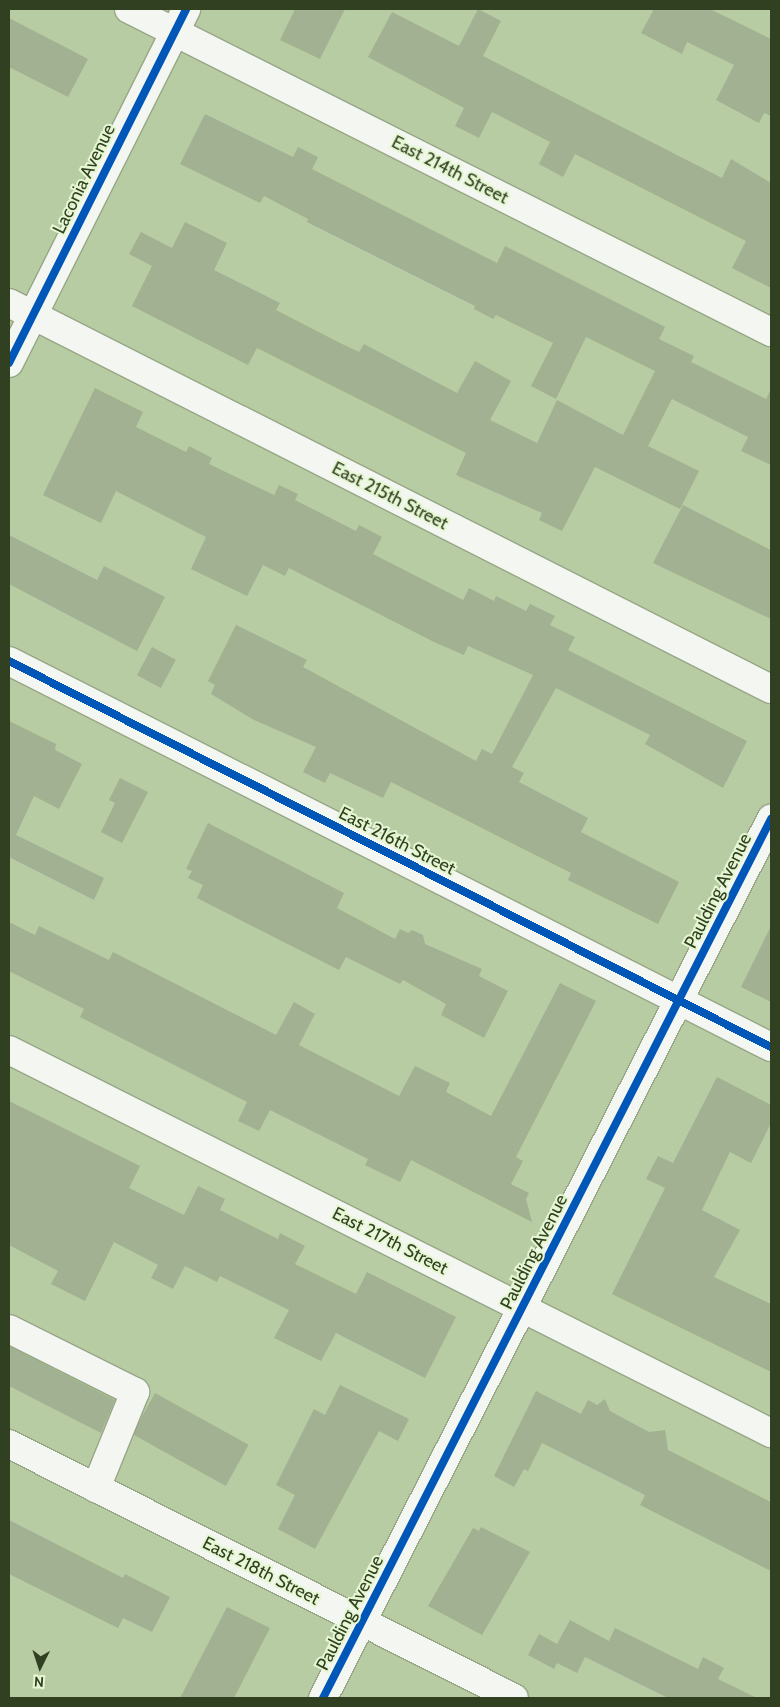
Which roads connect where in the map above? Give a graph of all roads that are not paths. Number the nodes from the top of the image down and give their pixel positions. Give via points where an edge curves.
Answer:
1 (129, 9) edge
2 (180, 20) edge
3 (9, 303) edge
4 (33, 315) junction
5 (771, 332) edge
6 (9, 363) edge
7 (9, 661) edge
8 (771, 689) edge
9 (771, 819) edge
10 (678, 1001) junction
11 (771, 1047) edge
12 (9, 1050) edge
13 (523, 1308) junction
14 (9, 1329) edge
15 (771, 1433) edge
16 (9, 1444) edge
17 (96, 1488) junction
18 (361, 1622) junction
19 (323, 1698) edge
20 (514, 1698) edge

1 - 2 street, East 214th Street
2 - 4 street, Laconia Avenue
2 - 5 street, East 214th Street
3 - 4 street, East 215th Street
4 - 6 street, Laconia Avenue
4 - 8 street, East 215th Street
7 - 10 street, East 216th Street
9 - 10 street, Paulding Avenue
10 - 11 street, East 216th Street
10 - 13 street, Paulding Avenue
12 - 13 street, East 217th Street
13 - 15 street, East 217th Street
13 - 18 street, Paulding Avenue
14 - 17 street via 136,1392
16 - 17 street, East 218th Street
17 - 18 street, East 218th Street
18 - 19 street, Paulding Avenue
18 - 20 street, East 218th Street

